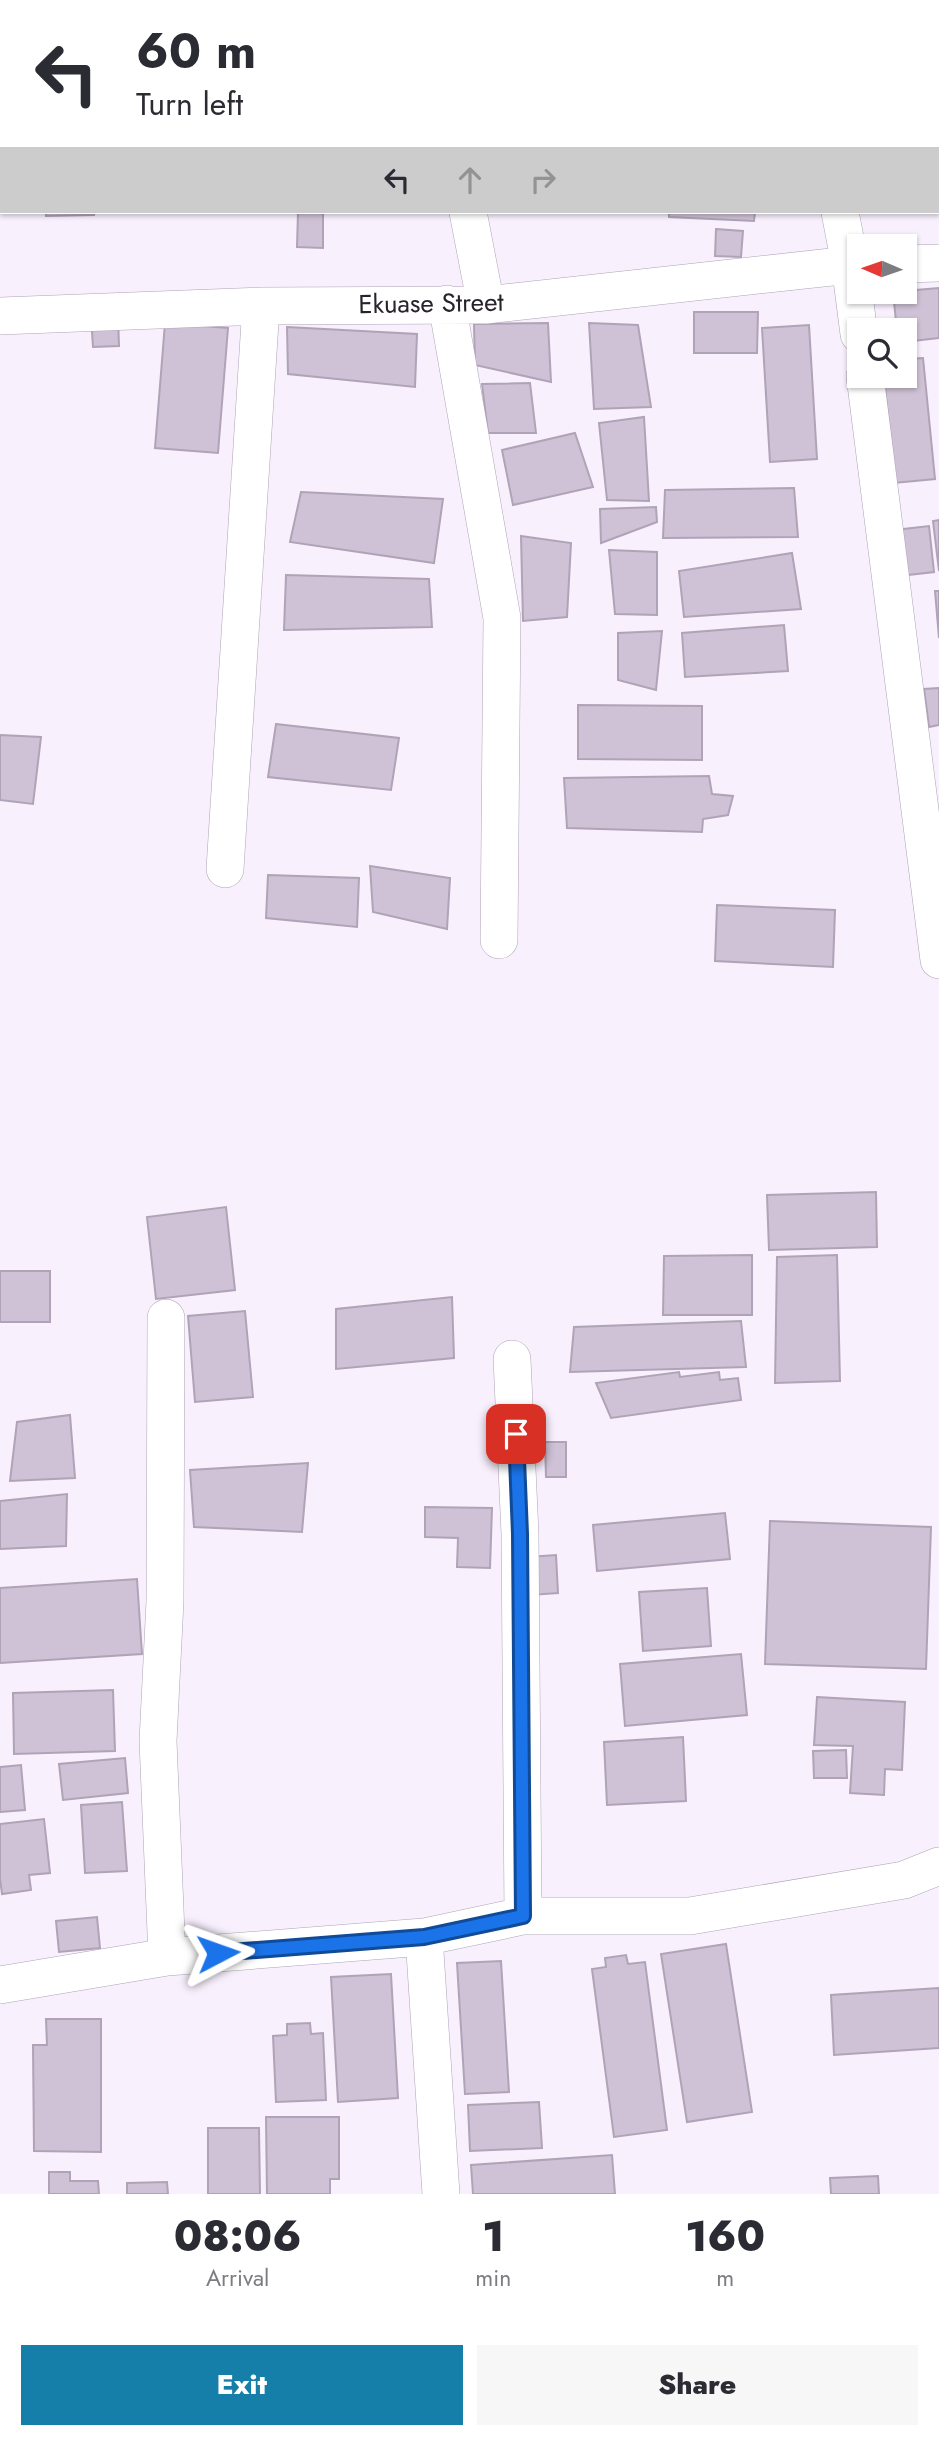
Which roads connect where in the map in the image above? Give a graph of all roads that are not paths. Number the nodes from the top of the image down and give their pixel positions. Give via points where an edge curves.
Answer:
1 (468, 214) edge
2 (841, 214) edge
3 (847, 236) edge
4 (939, 263) edge
5 (917, 264) edge
6 (847, 265) edge
7 (447, 304) junction
8 (486, 305) junction
9 (261, 306) junction
10 (0, 316) edge
11 (867, 388) edge
12 (225, 869) dead end
13 (499, 940) dead end
14 (939, 960) edge
15 (166, 1318) dead end
16 (512, 1359) dead end
17 (939, 1866) edge
18 (523, 1916) junction
19 (424, 1937) junction
20 (167, 1956) junction
21 (0, 1985) edge
22 (441, 2194) edge

1 - 8 street
2 - 3 street
4 - 5 street
6 - 8 street, Ekuase Street
7 - 8 street, Ekuase Street
7 - 9 street, Ekuase Street
7 - 13 street via 502,618
9 - 10 street, Ekuase Street
9 - 12 street
11 - 14 street
15 - 20 street via 165,1601 158,1741
16 - 18 street via 520,1534
17 - 18 street via 904,1880 690,1916
18 - 19 street
19 - 20 street
19 - 22 street
20 - 21 street

